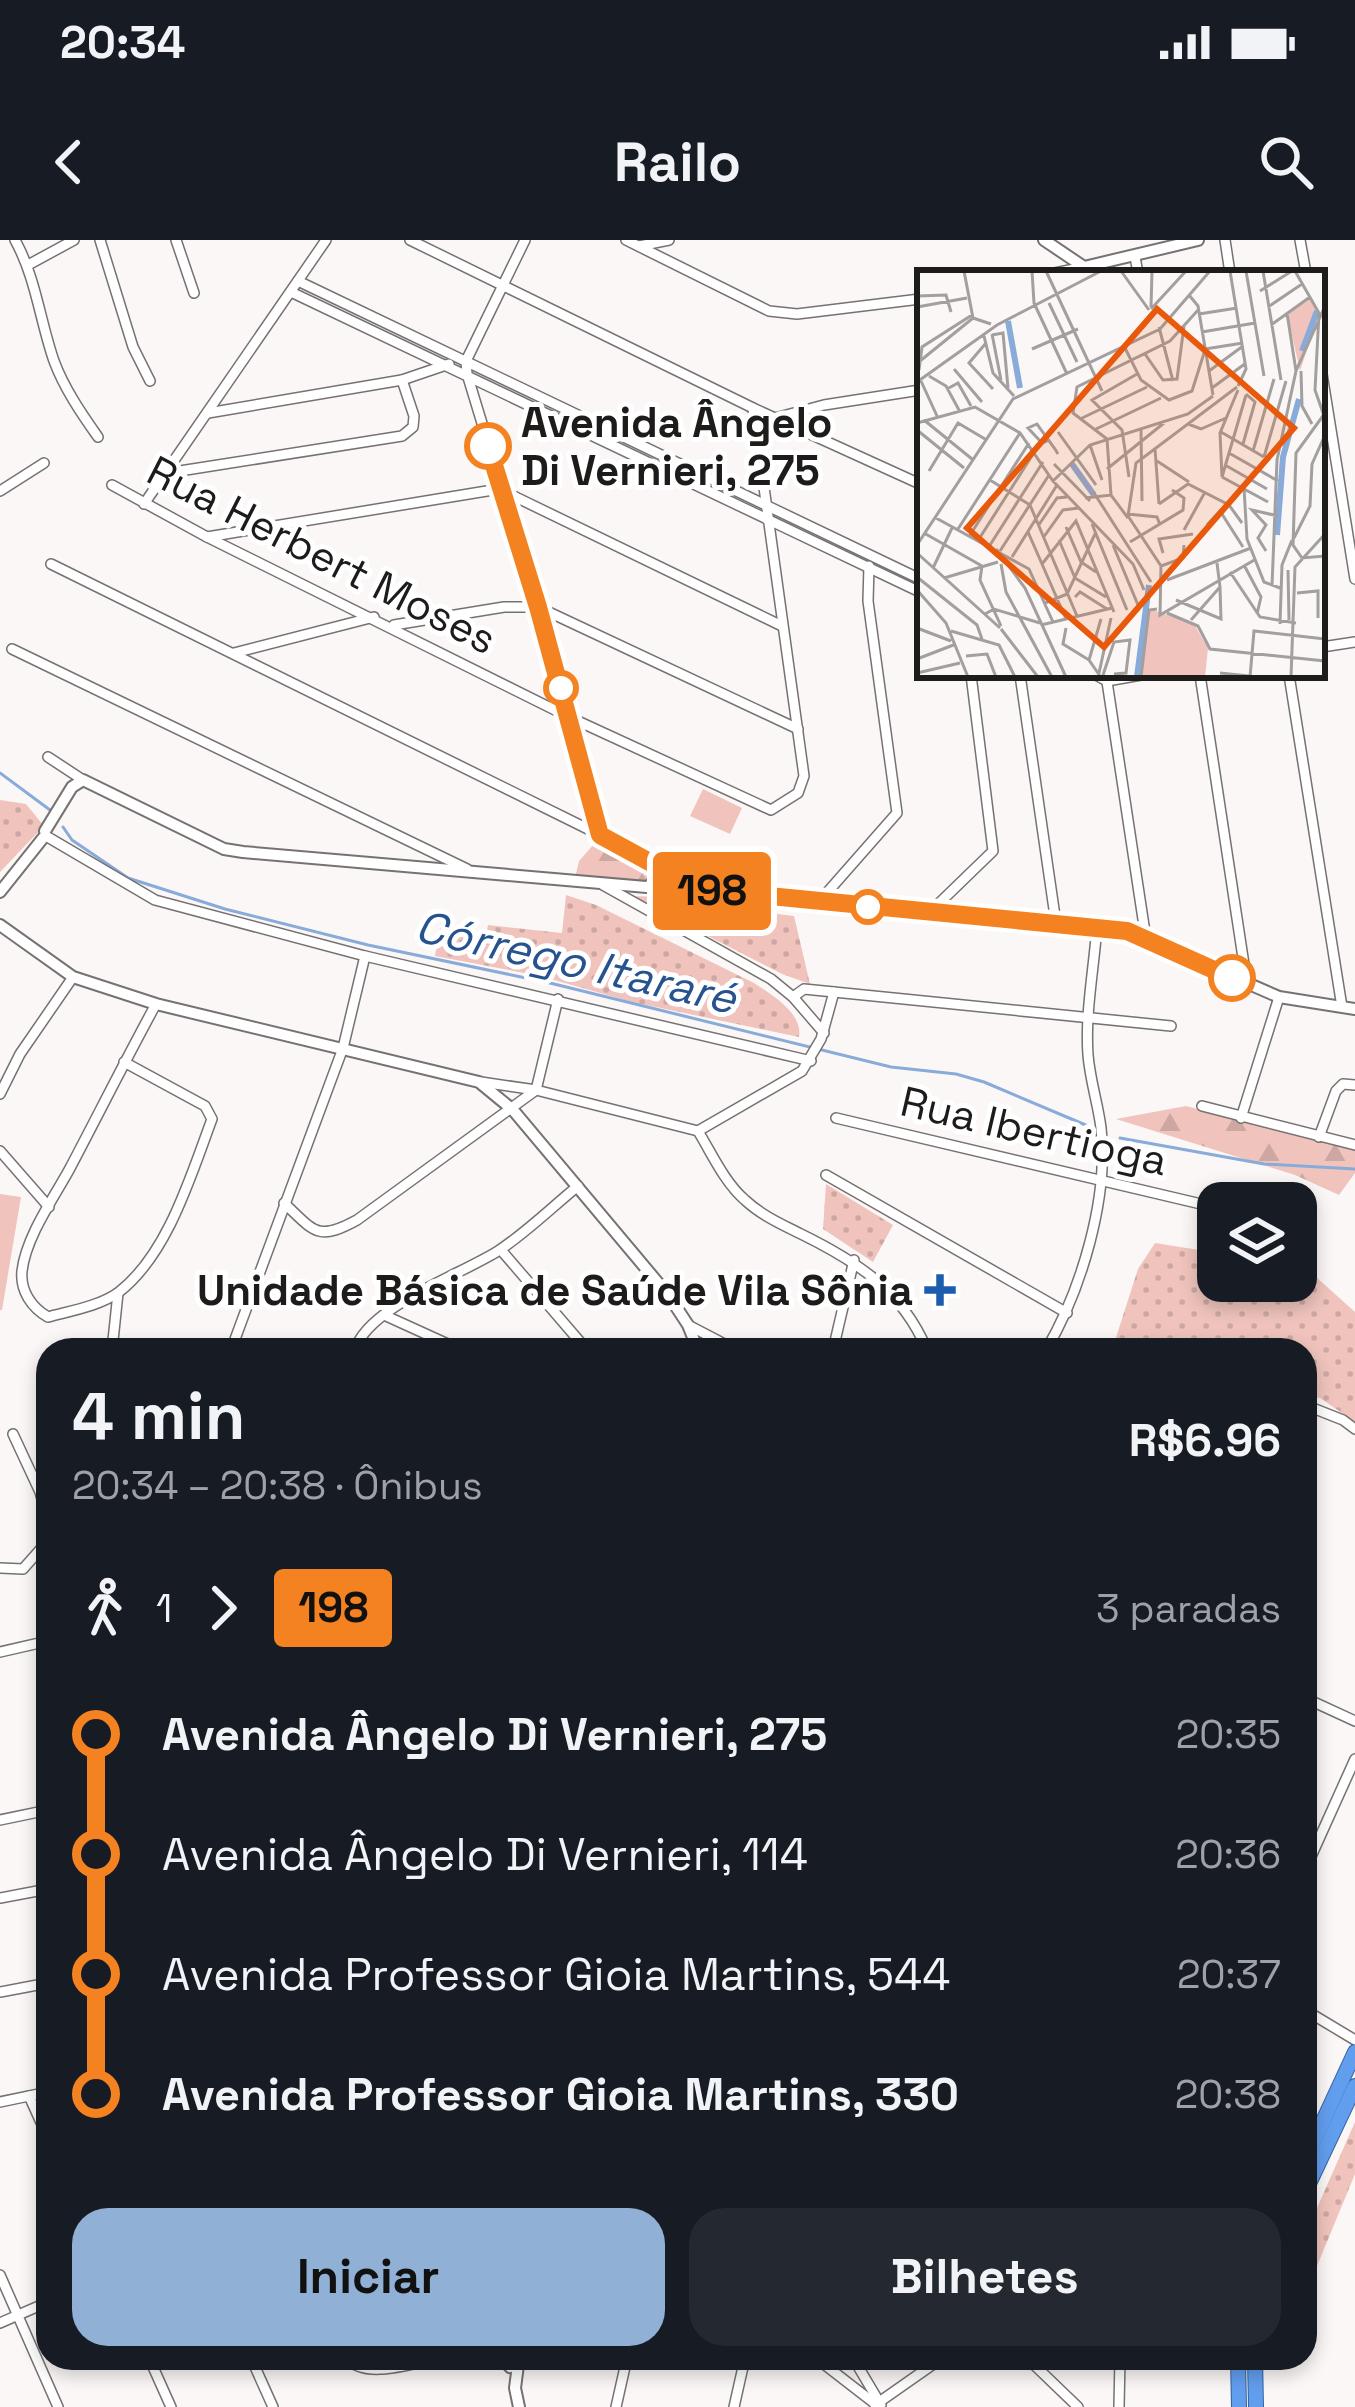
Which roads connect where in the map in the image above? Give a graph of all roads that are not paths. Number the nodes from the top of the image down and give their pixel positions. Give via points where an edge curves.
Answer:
1 (15, 240) edge
2 (74, 240) edge
3 (100, 240) edge
4 (176, 240) edge
5 (326, 240) edge
6 (410, 240) edge
7 (525, 240) edge
8 (626, 240) edge
9 (669, 240) edge
10 (1044, 240) edge
11 (1198, 240) edge
12 (1225, 240) edge
13 (1300, 240) edge
14 (638, 246) junction
15 (1135, 256) junction
16 (28, 265) junction
17 (1084, 267) junction
18 (1070, 270) edge
19 (1137, 270) edge
20 (1230, 270) edge
21 (1305, 270) edge
22 (503, 284) junction
23 (295, 287) junction
24 (194, 293) dead end
25 (917, 298) edge
26 (457, 360) junction
27 (467, 374) junction
28 (402, 380) junction
29 (150, 381) dead end
30 (917, 390) edge
31 (1325, 393) edge
32 (754, 408) junction
33 (208, 413) junction
34 (775, 418) junction
35 (98, 437) dead end
36 (44, 463) dead end
37 (167, 473) junction
38 (917, 483) edge
39 (112, 485) dead end
40 (499, 489) junction
41 (0, 491) edge
42 (144, 504) junction
43 (766, 512) junction
44 (208, 537) junction
45 (871, 555) junction
46 (51, 564) dead end
47 (868, 568) junction
48 (917, 578) edge
49 (1355, 579) edge
50 (917, 591) edge
51 (538, 607) junction
52 (374, 617) junction
53 (391, 626) junction
54 (782, 626) junction
55 (1355, 642) edge
56 (1325, 647) edge
57 (11, 649) dead end
58 (232, 653) junction
59 (971, 678) edge
60 (1020, 678) edge
61 (1103, 678) edge
62 (1200, 678) edge
63 (1290, 678) edge
64 (569, 717) junction
65 (798, 729) junction
66 (48, 757) dead end
67 (83, 780) junction
68 (600, 835) junction
69 (43, 836) junction
70 (657, 866) junction
71 (472, 871) junction
72 (598, 883) junction
73 (635, 884) junction
74 (650, 885) junction
75 (699, 889) junction
76 (0, 892) edge
77 (625, 897) junction
78 (817, 904) junction
79 (930, 911) junction
80 (1056, 923) junction
81 (0, 926) edge
82 (1097, 926) junction
83 (1146, 939) junction
84 (365, 956) junction
85 (73, 977) junction
86 (1247, 985) junction
87 (834, 992) junction
88 (793, 997) junction
89 (1280, 997) junction
90 (558, 999) junction
91 (156, 1004) junction
92 (1348, 1008) edge
93 (1089, 1015) junction
94 (811, 1018) junction
95 (827, 1021) junction
96 (1171, 1026) dead end
97 (822, 1036) junction
98 (343, 1048) junction
99 (813, 1058) junction
100 (124, 1062) junction
101 (479, 1082) junction
102 (1355, 1084) edge
103 (536, 1090) junction
104 (0, 1094) edge
105 (1202, 1106) dead end
106 (513, 1110) junction
107 (836, 1118) dead end
108 (1241, 1118) junction
109 (698, 1131) junction
110 (1319, 1137) junction
111 (1355, 1145) edge
112 (0, 1151) edge
113 (826, 1175) dead end
114 (1099, 1182) junction
115 (578, 1186) junction
116 (284, 1203) junction
117 (1197, 1203) edge
118 (49, 1207) junction
119 (501, 1250) junction
120 (854, 1260) junction
121 (118, 1293) junction
122 (1066, 1313) junction
123 (384, 1315) junction
124 (688, 1325) junction
125 (920, 1334) junction
126 (113, 1338) edge
127 (235, 1338) edge
128 (361, 1338) edge
129 (435, 1338) edge
130 (576, 1338) edge
131 (693, 1338) edge
132 (713, 1338) edge
133 (836, 1338) edge
134 (919, 1338) edge
135 (922, 1338) edge
136 (1052, 1338) edge
137 (1317, 1411) edge
138 (1355, 1429) edge
139 (13, 1434) dead end
140 (36, 1483) edge
141 (36, 1554) edge
142 (0, 1568) edge
143 (36, 1644) edge
144 (0, 1652) edge
145 (1317, 1704) edge
146 (1355, 1721) edge
147 (1355, 1759) edge
148 (36, 1812) edge
149 (0, 1820) edge
150 (1317, 1843) edge
151 (36, 1891) edge
152 (0, 1898) edge
153 (36, 1986) edge
154 (0, 1992) edge
155 (1317, 2017) edge
156 (1355, 2040) edge
157 (1355, 2052) edge
158 (1355, 2086) edge
159 (36, 2094) edge
160 (28, 2096) junction
161 (0, 2102) edge
162 (36, 2113) edge
163 (1317, 2134) edge
164 (1317, 2167) edge
165 (0, 2276) edge
166 (36, 2307) edge
167 (18, 2315) junction
168 (0, 2323) edge
169 (36, 2356) edge
170 (42, 2370) edge
171 (154, 2370) edge
172 (256, 2370) edge
173 (518, 2370) edge
174 (624, 2370) edge
175 (742, 2370) edge
176 (832, 2370) edge
177 (860, 2370) edge
178 (926, 2370) edge
179 (1039, 2370) edge
180 (1120, 2370) edge
181 (1238, 2370) edge
182 (1256, 2370) edge
183 (879, 2405) edge
184 (58, 2407) edge
185 (171, 2407) edge
186 (273, 2407) edge
187 (520, 2407) edge
188 (616, 2407) edge
189 (734, 2407) edge
190 (1078, 2407) edge
191 (1119, 2407) edge
192 (1238, 2407) edge
193 (1256, 2407) edge

1 - 16 street
2 - 16 street
3 - 29 street
4 - 24 street
5 - 23 street
6 - 22 street
7 - 22 street
8 - 14 street
9 - 14 street
10 - 17 street
11 - 15 street
12 - 20 street
13 - 21 street
14 - 25 street via 784,314
15 - 17 street
15 - 19 street
16 - 35 street via 55,363
17 - 18 street
22 - 26 street
22 - 32 street
23 - 26 street
23 - 33 street
26 - 27 street
26 - 27 street
26 - 28 street
26 - 43 street
27 - 40 street
27 - 43 street
28 - 33 street
28 - 37 street via 414,416 402,436
30 - 34 street
31 - 49 street
32 - 34 street
32 - 43 street, Rua Herbert Moses
33 - 37 street
34 - 38 street
36 - 41 street
37 - 42 street
39 - 42 street, Rua Herbert Moses
40 - 44 street
40 - 51 street
40 - 54 street
42 - 44 street, Rua Herbert Moses
43 - 45 street
43 - 47 street
43 - 54 street, Rua Herbert Moses
44 - 52 street, Rua Herbert Moses
45 - 47 street
45 - 48 street
46 - 58 street
47 - 50 street
47 - 78 street via 897,813
51 - 53 street
51 - 64 street
51 - 65 street
52 - 53 street, Rua Herbert Moses
52 - 58 street
53 - 64 street, Rua Herbert Moses
54 - 65 street, Rua Herbert Moses
55 - 56 street
57 - 71 street
58 - 68 street
59 - 79 street via 993,851
60 - 80 street
61 - 83 street
62 - 86 street
63 - 92 street
64 - 65 street, Rua Herbert Moses via 766,811 802,788
64 - 68 street
66 - 67 street
67 - 69 street
67 - 71 street via 224,849
68 - 70 street
69 - 76 street
69 - 84 street via 155,900
70 - 74 street
70 - 75 street
71 - 72 street
72 - 73 street
72 - 77 street
73 - 74 street
73 - 77 street
74 - 75 street
75 - 78 street
77 - 88 street
78 - 79 street
79 - 80 street
80 - 82 street
81 - 85 street
82 - 83 street
82 - 93 street
83 - 86 street
84 - 90 street
84 - 98 street
85 - 91 street
85 - 104 street
86 - 89 street
87 - 88 street via 804,989
87 - 93 street
87 - 95 street
88 - 94 street
89 - 92 street
89 - 108 street
90 - 99 street
90 - 103 street
91 - 98 street
91 - 100 street
93 - 96 street
93 - 114 street
94 - 95 street
94 - 97 street
95 - 97 street
97 - 99 street
98 - 101 street
98 - 116 street
99 - 109 street
100 - 118 street
100 - 121 street via 205,1106 212,1120 179,1207
101 - 103 street
101 - 106 street
102 - 110 street via 1336,1090
103 - 106 street
103 - 109 street
105 - 108 street
106 - 115 street
106 - 116 street via 332,1233 314,1231
107 - 114 street, Rua Ibertioga
108 - 110 street
109 - 120 street via 740,1197
110 - 111 street
112 - 118 street
113 - 122 street
114 - 117 street, Rua Ibertioga
114 - 122 street
115 - 119 street
115 - 124 street
116 - 127 street
118 - 121 street via 22,1272 29,1299 48,1317
119 - 123 street
119 - 130 street
120 - 125 street
120 - 133 street
121 - 126 street
122 - 136 street
123 - 128 street
123 - 129 street
124 - 131 street
124 - 132 street
125 - 134 street
125 - 135 street
137 - 138 street
139 - 140 street
141 - 142 street via 23,1569
143 - 144 street
145 - 146 street
147 - 150 street
148 - 149 street
151 - 152 street
153 - 154 street
155 - 156 street
157 - 163 highway
158 - 164 highway
159 - 160 street
160 - 161 street
160 - 162 street
165 - 167 street
166 - 167 street
167 - 168 street
167 - 169 street
170 - 184 street
171 - 185 street
172 - 186 street
173 - 187 street
174 - 188 street
175 - 189 street
176 - 183 street
177 - 183 street
178 - 183 street
179 - 190 street
180 - 191 street
181 - 192 highway
182 - 193 highway

